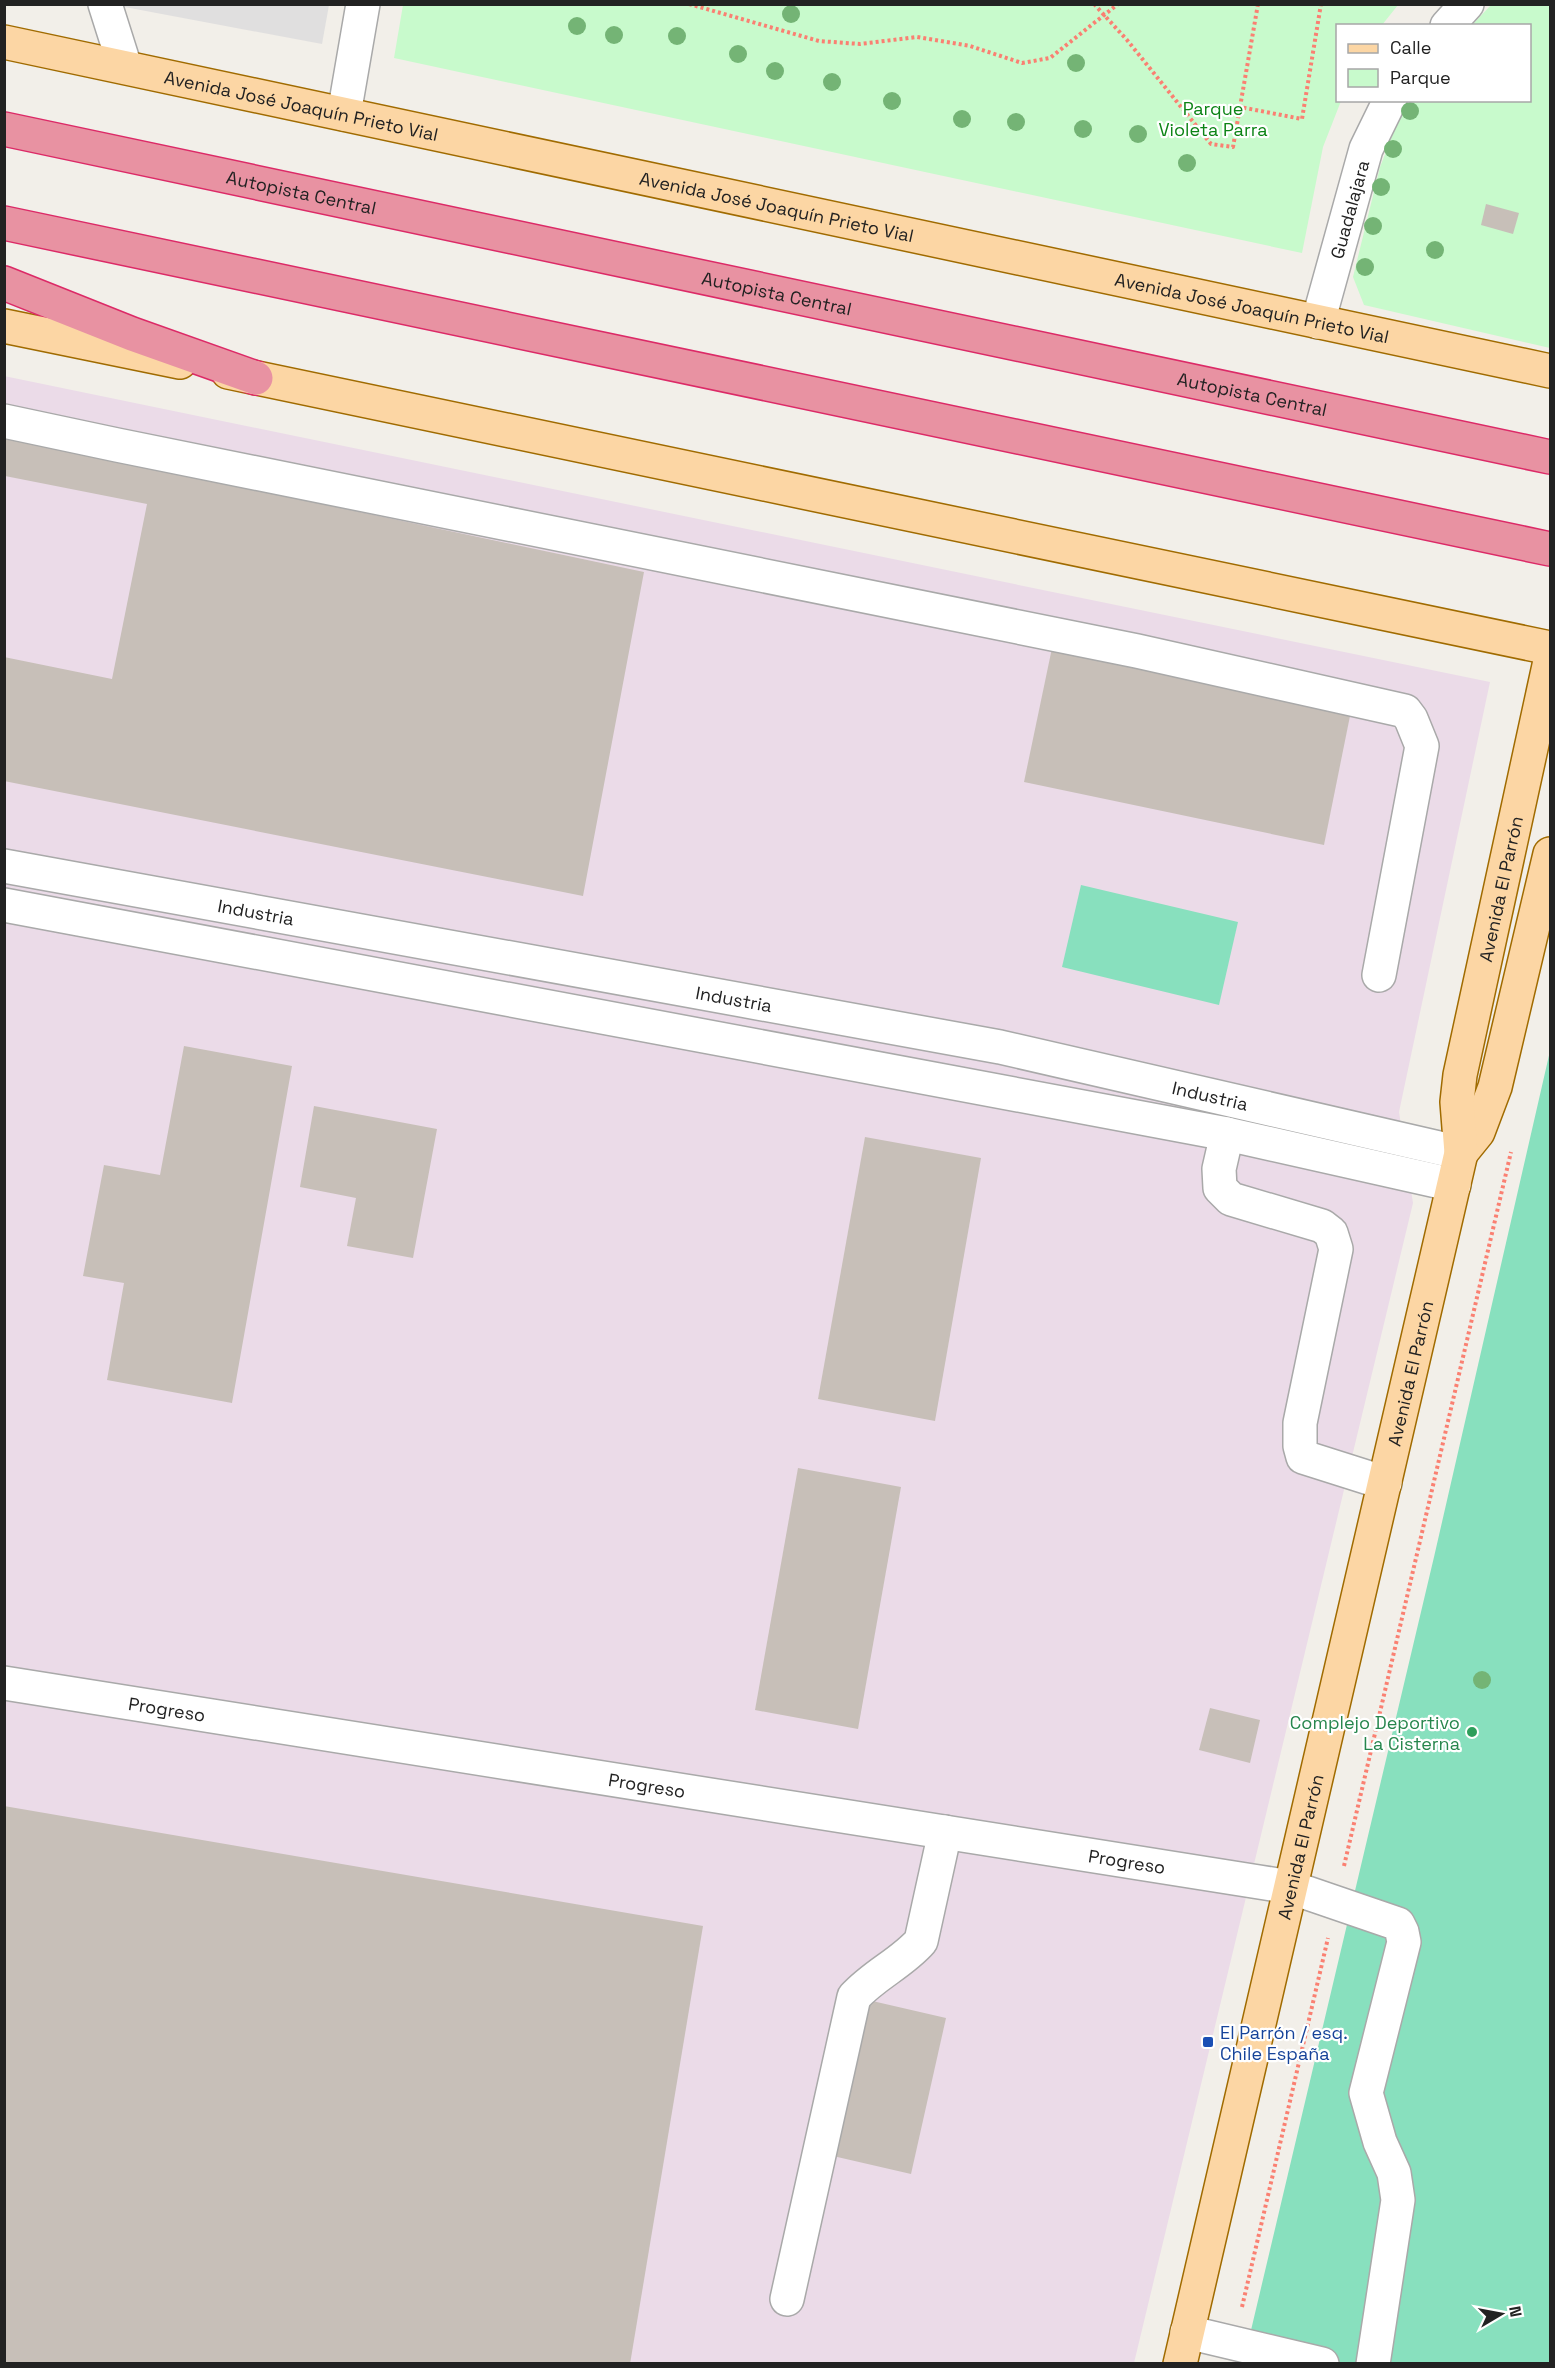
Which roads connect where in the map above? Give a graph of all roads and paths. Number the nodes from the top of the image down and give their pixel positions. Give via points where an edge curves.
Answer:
1 (105, 4) edge
2 (363, 4) edge
3 (689, 4) edge
4 (1094, 4) edge
5 (1118, 4) edge
6 (1258, 4) edge
7 (1322, 4) edge
8 (1467, 4) edge
9 (1105, 16) junction
10 (1449, 24) edge
11 (4, 42) edge
12 (125, 68) junction
13 (1388, 102) edge
14 (1240, 107) junction
15 (344, 114) junction
16 (4, 129) edge
17 (4, 223) edge
18 (4, 283) edge
19 (1318, 322) junction
20 (4, 326) edge
21 (1551, 371) edge
22 (256, 378) junction
23 (4, 420) edge
24 (1551, 457) edge
25 (1551, 549) edge
26 (1551, 648) edge
27 (1551, 661) edge
28 (1551, 854) edge
29 (4, 866) edge
30 (4, 905) edge
31 (1379, 975) dead end
32 (1227, 1134) junction
33 (1512, 1145) dead end
34 (1461, 1153) junction
35 (1454, 1185) junction
36 (1384, 1483) junction
37 (4, 1683) edge
38 (945, 1832) junction
39 (1290, 1887) junction
40 (1336, 1902) junction
41 (787, 2299) dead end
42 (1187, 2332) junction
43 (1233, 2343) junction
44 (1180, 2364) edge
45 (1322, 2364) edge
46 (1373, 2364) edge

1 - 12 street
2 - 15 street
3 - 9 path via 819,41 860,44 917,37 970,46 1022,63 1050,58
4 - 9 path
5 - 9 path
6 - 14 path
7 - 14 path via 1302,119
8 - 10 street
9 - 14 path via 1211,144 1233,147
11 - 12 main road, Avenida José Joaquín Prieto Vial
12 - 15 main road, Avenida José Joaquín Prieto Vial
13 - 19 street, Guadalajara via 1366,149
15 - 19 main road, Avenida José Joaquín Prieto Vial
16 - 24 highway, Autopista Central
17 - 25 highway
18 - 22 highway
19 - 21 main road, Avenida José Joaquín Prieto Vial
20 - 22 main road
22 - 26 main road
23 - 31 street via 1137,651 1405,711 1422,746
27 - 34 main road, Avenida El Parrón via 1460,1075 1457,1102
28 - 34 main road, Avenida El Parrón via 1495,1087 1478,1132
29 - 34 street, Industria via 1000,1047
30 - 32 street, Industria
32 - 35 street, Industria
32 - 36 street via 1219,1169 1220,1188 1231,1199 1322,1226 1331,1233 1336,1250 1300,1423 1303,1457
33 - 40 path
34 - 35 main road, Avenida El Parrón
35 - 36 main road, Avenida El Parrón
36 - 39 main road, Avenida El Parrón
37 - 38 street, Progreso
38 - 39 street, Progreso
38 - 41 street via 921,1941 854,1997
39 - 40 street, Progreso
39 - 42 main road, Avenida El Parrón
40 - 43 path
40 - 46 street, Progreso via 1398,1924 1404,1942 1366,2093 1377,2134 1394,2173 1398,2200
42 - 43 street
42 - 44 main road, Avenida El Parrón
43 - 45 street

